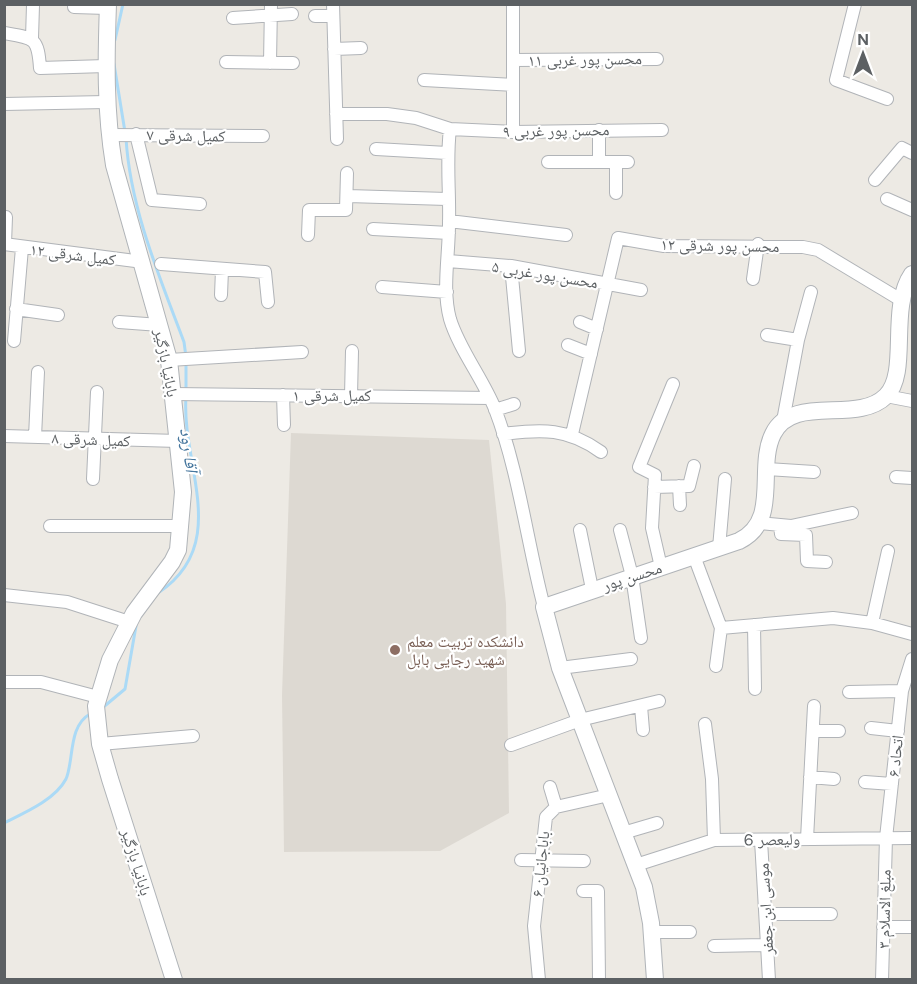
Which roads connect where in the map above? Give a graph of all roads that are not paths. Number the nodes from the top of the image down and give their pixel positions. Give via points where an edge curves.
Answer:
1 (513, 4) edge
2 (855, 4) edge
3 (33, 5) edge
4 (108, 6) edge
5 (74, 7) dead end
6 (271, 10) edge
7 (333, 10) edge
8 (292, 14) dead end
9 (315, 16) dead end
10 (233, 18) dead end
11 (4, 33) edge
12 (32, 38) junction
13 (361, 48) dead end
14 (334, 50) junction
15 (657, 59) dead end
16 (513, 60) junction
17 (226, 62) dead end
18 (270, 63) junction
19 (293, 63) dead end
20 (106, 66) junction
21 (424, 80) dead end
22 (513, 85) junction
23 (887, 99) dead end
24 (106, 102) junction
25 (4, 104) edge
26 (336, 114) junction
27 (450, 129) junction
28 (599, 130) junction
29 (662, 130) dead end
30 (513, 132) junction
31 (123, 134) junction
32 (262, 136) dead end
33 (337, 139) dead end
34 (376, 149) dead end
35 (447, 153) junction
36 (912, 153) edge
37 (548, 162) dead end
38 (599, 162) junction
39 (347, 172) dead end
40 (876, 180) dead end
41 (616, 193) dead end
42 (348, 196) junction
43 (447, 199) junction
44 (887, 199) dead end
45 (200, 204) dead end
46 (912, 210) edge
47 (6, 217) dead end
48 (449, 227) junction
49 (373, 230) dead end
50 (308, 235) dead end
51 (566, 235) dead end
52 (5, 244) edge
53 (758, 244) junction
54 (22, 248) junction
55 (448, 261) junction
56 (143, 262) junction
57 (161, 264) dead end
58 (511, 266) junction
59 (222, 270) junction
60 (912, 274) edge
61 (753, 279) dead end
62 (608, 284) junction
63 (382, 287) dead end
64 (641, 290) dead end
65 (447, 292) junction
66 (811, 292) dead end
67 (221, 295) dead end
68 (901, 300) junction
69 (268, 303) dead end
70 (16, 309) junction
71 (58, 315) dead end
72 (119, 322) dead end
73 (580, 322) dead end
74 (160, 326) junction
75 (597, 329) junction
76 (767, 335) dead end
77 (798, 340) junction
78 (14, 341) dead end
79 (568, 345) dead end
80 (352, 351) dead end
81 (519, 351) dead end
82 (302, 352) dead end
83 (591, 354) junction
84 (169, 360) junction
85 (38, 372) dead end
86 (674, 384) dead end
87 (97, 392) dead end
88 (173, 394) junction
89 (283, 395) junction
90 (351, 396) junction
91 (886, 396) junction
92 (490, 398) junction
93 (912, 401) edge
94 (514, 404) dead end
95 (495, 410) junction
96 (783, 421) junction
97 (284, 425) dead end
98 (502, 434) junction
99 (572, 434) junction
100 (4, 436) edge
101 (35, 437) junction
102 (95, 439) junction
103 (178, 441) junction
104 (601, 452) dead end
105 (694, 465) dead end
106 (767, 469) junction
107 (814, 472) dead end
108 (896, 477) dead end
109 (912, 478) edge
110 (93, 479) dead end
111 (725, 479) dead end
112 (679, 486) junction
113 (654, 487) junction
114 (680, 505) dead end
115 (852, 513) dead end
116 (760, 523) junction
117 (50, 526) dead end
118 (182, 526) junction
119 (780, 526) junction
120 (580, 530) dead end
121 (620, 530) dead end
122 (718, 548) junction
123 (888, 551) dead end
124 (694, 556) junction
125 (825, 562) dead end
126 (661, 567) junction
127 (632, 576) junction
128 (591, 589) junction
129 (4, 595) edge
130 (544, 607) junction
131 (129, 622) junction
132 (872, 623) junction
133 (754, 625) junction
134 (721, 627) junction
135 (912, 634) edge
136 (640, 638) dead end
137 (630, 659) dead end
138 (912, 659) edge
139 (716, 666) dead end
140 (560, 668) junction
141 (4, 682) edge
142 (755, 689) dead end
143 (849, 692) dead end
144 (902, 692) junction
145 (97, 701) junction
146 (659, 701) dead end
147 (641, 706) junction
148 (814, 706) dead end
149 (580, 720) junction
150 (705, 724) dead end
151 (871, 728) dead end
152 (643, 730) dead end
153 (813, 731) junction
154 (839, 731) dead end
155 (898, 731) junction
156 (193, 736) dead end
157 (99, 739) junction
158 (511, 745) dead end
159 (810, 777) junction
160 (834, 779) dead end
161 (865, 782) dead end
162 (892, 784) junction
163 (550, 786) dead end
164 (609, 795) junction
165 (556, 807) junction
166 (657, 823) dead end
167 (623, 833) junction
168 (886, 838) junction
169 (912, 838) edge
170 (807, 839) junction
171 (714, 840) junction
172 (761, 840) junction
173 (520, 860) dead end
174 (584, 861) dead end
175 (540, 862) junction
176 (636, 865) junction
177 (583, 891) dead end
178 (767, 914) junction
179 (831, 914) dead end
180 (884, 927) junction
181 (912, 927) edge
182 (651, 932) junction
183 (690, 932) dead end
184 (768, 945) junction
185 (714, 946) dead end
186 (174, 980) edge
187 (539, 980) edge
188 (599, 980) edge
189 (655, 980) edge
190 (769, 980) edge
191 (882, 980) edge

1 - 16 street
2 - 23 street via 836,80
3 - 12 street
4 - 5 street
4 - 20 street, بابانیا بازگیر
6 - 8 street
6 - 10 street
6 - 18 street
7 - 9 street
7 - 14 street
11 - 12 street
12 - 20 street via 39,46 40,68
13 - 14 street
14 - 26 street
15 - 16 street, محسن پور غربی ۱۱
16 - 22 street
17 - 18 street
18 - 19 street
20 - 24 street, بابانیا بازگیر
21 - 22 street
22 - 30 street
24 - 25 street
24 - 31 street, بابانیا بازگیر
26 - 27 street, محسن پور غربی ۹ via 387,114
26 - 33 street
27 - 30 street, محسن پور غربی ۹
27 - 35 street
28 - 29 street, محسن پور غربی ۹
28 - 30 street, محسن پور غربی ۹
28 - 38 street
31 - 32 street, کمیل شرقی ۷
31 - 45 street via 152,200
31 - 56 street, بابانیا بازگیر via 114,165
34 - 35 street
35 - 43 street
36 - 40 street via 902,148
37 - 38 street
38 - 41 street via 622,162
39 - 42 street
42 - 43 street
42 - 50 street via 346,210 309,210
43 - 48 street
44 - 46 street
47 - 52 street
48 - 49 street
48 - 51 street
48 - 55 street
52 - 54 street, کمیل شرقی ۱۲
53 - 61 street
53 - 62 street, محسن پور شرقی ۱۲ via 664,246 618,238
53 - 68 street, محسن پور شرقی ۱۲ via 818,250
54 - 56 street, کمیل شرقی ۱۲
54 - 70 street
55 - 58 street, محسن پور غربی ۵
55 - 65 street
56 - 74 street, بابانیا بازگیر
57 - 59 street
58 - 62 street, محسن پور غربی ۵
58 - 81 street
59 - 67 street
59 - 69 street via 265,272
60 - 68 street
62 - 64 street, محسن پور غربی ۵
62 - 75 street, محسن پور شرقی ۱۲
63 - 65 street
65 - 92 street via 450,320
66 - 77 street
68 - 91 street via 896,376
70 - 71 street
70 - 78 street
72 - 74 street
73 - 75 street
74 - 84 street, بابانیا بازگیر
75 - 83 street, محسن پور شرقی ۱۲
76 - 77 street
77 - 96 street
79 - 83 street
80 - 90 street
82 - 84 street
83 - 99 street, محسن پور شرقی ۱۲
84 - 88 street, بابانیا بازگیر
85 - 101 street
86 - 113 street via 639,467 655,475
87 - 102 street
88 - 89 street, کمیل شرقی ۱
88 - 103 street, بابانیا بازگیر
89 - 90 street, کمیل شرقی ۱
89 - 97 street
90 - 92 street, کمیل شرقی ۱
91 - 93 street
91 - 96 street via 864,407 798,414
92 - 95 street
94 - 95 street
95 - 98 street
96 - 106 street via 771,440
98 - 99 street via 531,430
98 - 130 street
99 - 104 street
100 - 101 street, کمیل شرقی ۸
101 - 102 street, کمیل شرقی ۸
102 - 103 street, کمیل شرقی ۸
102 - 110 street
103 - 118 street, بابانیا بازگیر
105 - 112 street via 689,486
106 - 107 street
106 - 116 street
108 - 109 street
111 - 122 street
112 - 113 street
112 - 114 street
113 - 126 street via 652,528
115 - 119 street via 810,524
116 - 119 street
116 - 122 street, محسن پور via 746,538
117 - 118 street
118 - 131 street, بابانیا بازگیر via 172,562
119 - 125 street via 781,534 806,535 807,561
120 - 128 street
121 - 127 street
122 - 124 street, محسن پور
123 - 132 street
124 - 126 street, محسن پور
124 - 134 street
126 - 127 street, محسن پور
127 - 128 street, محسن پور
127 - 136 street
128 - 130 street, محسن پور
129 - 131 street via 67,602
130 - 140 street
131 - 145 street, بابانیا بازگیر via 110,660
132 - 133 street via 833,618
132 - 135 street
133 - 134 street
133 - 142 street
134 - 139 street
137 - 140 street
138 - 144 street, اتحاد ۶
140 - 149 street
141 - 145 street via 41,682
143 - 144 street
144 - 155 street, اتحاد ۶
145 - 157 street, بابانیا بازگیر
146 - 147 street
147 - 149 street
147 - 152 street
148 - 153 street
149 - 158 street
149 - 164 street
150 - 171 street
151 - 155 street
153 - 154 street
153 - 159 street
155 - 162 street, اتحاد ۶
156 - 157 street
157 - 186 street, بابانیا بازگیر
159 - 160 street
159 - 170 street
161 - 162 street
162 - 168 street, اتحاد ۶
163 - 165 street
164 - 165 street
164 - 167 street
165 - 175 street, باباجانیان ۶ via 546,817
166 - 167 street
167 - 176 street
168 - 169 street, ولیعصر 6
168 - 170 street, ولیعصر 6
168 - 180 street, مبلغ الاسلام ۳
170 - 172 street, ولیعصر 6
171 - 172 street, ولیعصر 6
171 - 176 street, ولیعصر 6
172 - 178 street, موسی ابن جعفر
173 - 175 street
174 - 175 street
175 - 187 street, باباجانیان ۶ via 534,926
176 - 182 street
177 - 188 street via 598,891
178 - 179 street
178 - 184 street, موسی ابن جعفر
180 - 181 street
180 - 191 street, مبلغ الاسلام ۳
182 - 183 street
182 - 189 street
184 - 185 street
184 - 190 street, موسی ابن جعفر

